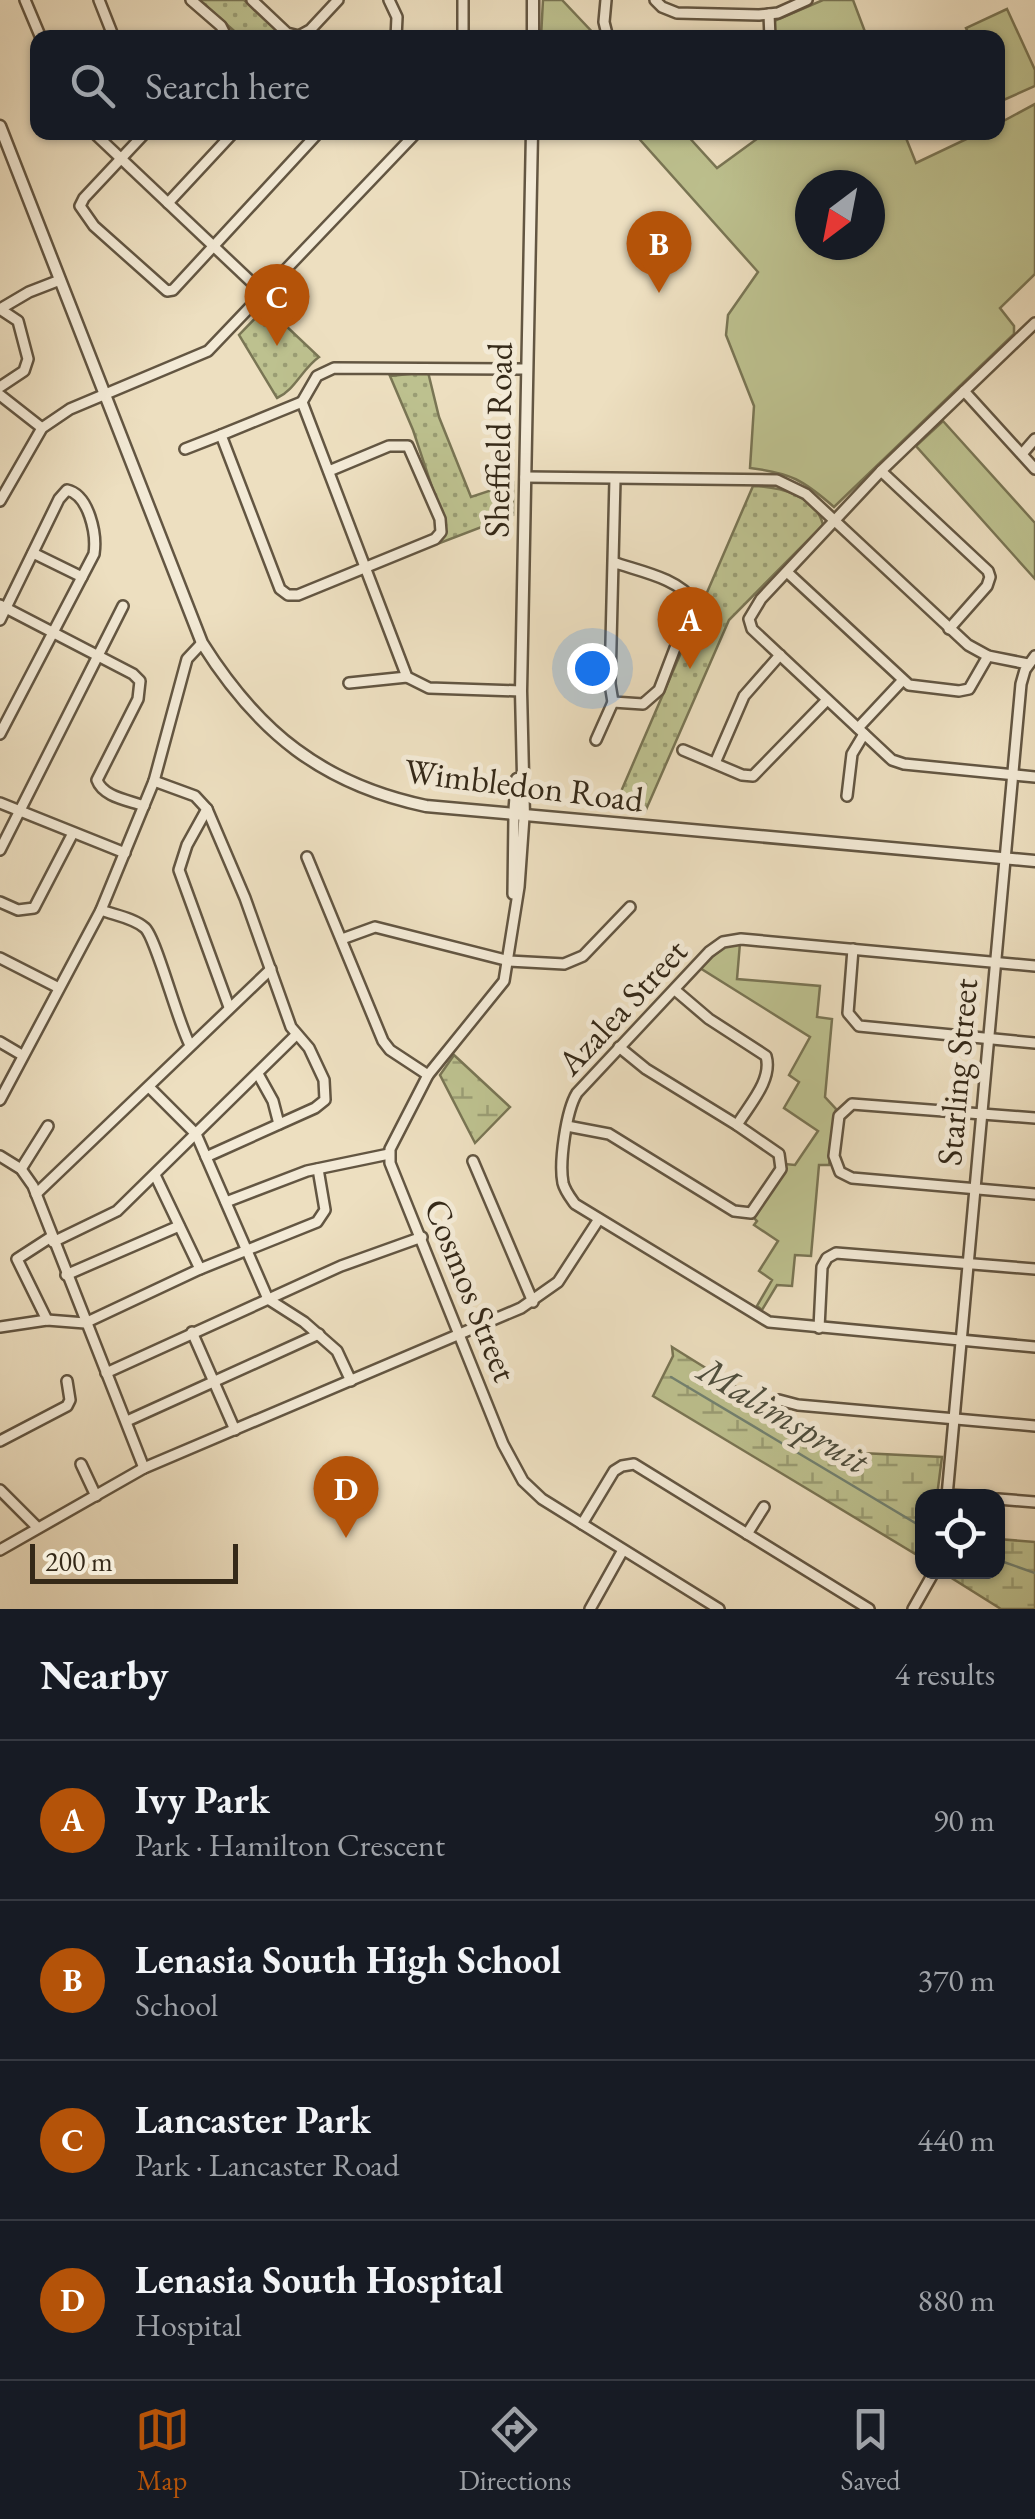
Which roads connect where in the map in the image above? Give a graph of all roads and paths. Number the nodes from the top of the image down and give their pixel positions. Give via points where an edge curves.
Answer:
1 (25, 0) edge
2 (100, 0) edge
3 (191, 0) edge
4 (252, 0) edge
5 (338, 0) edge
6 (389, 0) edge
7 (463, 0) edge
8 (533, 0) edge
9 (606, 0) edge
10 (655, 0) edge
11 (806, 0) edge
12 (770, 14) junction
13 (38, 30) edge
14 (111, 30) edge
15 (223, 30) edge
16 (284, 30) edge
17 (310, 30) edge
18 (396, 30) edge
19 (463, 30) edge
20 (533, 30) edge
21 (606, 30) edge
22 (770, 30) edge
23 (0, 126) edge
24 (102, 140) edge
25 (139, 140) edge
26 (227, 140) edge
27 (312, 140) edge
28 (409, 140) edge
29 (532, 140) edge
30 (122, 159) junction
31 (168, 203) junction
32 (215, 248) junction
33 (60, 280) junction
34 (264, 294) junction
35 (1035, 323) edge
36 (527, 369) junction
37 (0, 387) edge
38 (964, 392) junction
39 (105, 394) junction
40 (0, 395) edge
41 (302, 402) junction
42 (42, 428) junction
43 (221, 435) junction
44 (1035, 439) edge
45 (185, 449) dead end
46 (1022, 454) junction
47 (1035, 469) edge
48 (329, 471) junction
49 (881, 471) junction
50 (525, 477) junction
51 (615, 479) junction
52 (0, 501) edge
53 (833, 521) junction
54 (33, 553) junction
55 (613, 562) junction
56 (366, 570) junction
57 (788, 572) junction
58 (82, 577) junction
59 (3, 606) edge
60 (123, 606) dead end
61 (0, 620) edge
62 (948, 630) junction
63 (52, 631) junction
64 (202, 643) junction
65 (99, 656) junction
66 (780, 656) junction
67 (988, 656) junction
68 (1032, 660) edge
69 (406, 678) junction
70 (902, 681) junction
71 (349, 683) dead end
72 (520, 690) junction
73 (828, 700) junction
74 (612, 702) junction
75 (862, 731) junction
76 (0, 734) edge
77 (596, 740) dead end
78 (683, 750) dead end
79 (715, 763) junction
80 (1013, 775) junction
81 (1035, 777) edge
82 (154, 781) junction
83 (847, 796) dead end
84 (0, 803) edge
85 (144, 806) junction
86 (207, 809) junction
87 (19, 812) junction
88 (519, 816) junction
89 (72, 833) junction
90 (0, 850) edge
91 (125, 853) junction
92 (307, 857) dead end
93 (1002, 858) junction
94 (1035, 861) edge
95 (0, 902) edge
96 (630, 908) dead end
97 (101, 910) junction
98 (342, 939) junction
99 (852, 950) junction
100 (0, 958) edge
101 (509, 961) junction
102 (994, 962) junction
103 (1035, 966) edge
104 (271, 969) junction
105 (57, 987) junction
106 (675, 990) junction
107 (229, 1007) junction
108 (296, 1036) junction
109 (987, 1038) junction
110 (0, 1042) edge
111 (1035, 1043) edge
112 (190, 1046) junction
113 (620, 1047) junction
114 (22, 1055) junction
115 (258, 1074) junction
116 (428, 1075) junction
117 (149, 1087) junction
118 (0, 1100) edge
119 (980, 1113) junction
120 (1035, 1118) edge
121 (279, 1124) junction
122 (738, 1125) junction
123 (48, 1126) dead end
124 (568, 1126) junction
125 (196, 1134) junction
126 (388, 1154) junction
127 (0, 1156) edge
128 (206, 1157) junction
129 (473, 1160) dead end
130 (318, 1169) junction
131 (21, 1170) junction
132 (156, 1175) junction
133 (974, 1188) junction
134 (36, 1194) junction
135 (1035, 1194) edge
136 (226, 1202) junction
137 (599, 1219) junction
138 (179, 1226) junction
139 (422, 1236) junction
140 (52, 1239) junction
141 (246, 1250) junction
142 (967, 1263) junction
143 (200, 1268) junction
144 (1035, 1269) edge
145 (66, 1276) junction
146 (268, 1299) junction
147 (533, 1302) junction
148 (46, 1320) junction
149 (84, 1323) junction
150 (0, 1327) edge
151 (819, 1328) junction
152 (192, 1332) junction
153 (459, 1333) junction
154 (319, 1334) junction
155 (960, 1340) junction
156 (1035, 1347) edge
157 (106, 1373) junction
158 (214, 1380) junction
159 (67, 1381) dead end
160 (351, 1381) junction
161 (779, 1400) dead end
162 (954, 1417) junction
163 (127, 1421) junction
164 (1035, 1426) edge
165 (235, 1430) junction
166 (0, 1441) edge
167 (81, 1464) dead end
168 (144, 1468) junction
169 (948, 1489) edge
170 (0, 1490) edge
171 (96, 1496) junction
172 (1005, 1500) edge
173 (1035, 1502) edge
174 (764, 1507) dead end
175 (582, 1524) junction
176 (37, 1527) junction
177 (747, 1534) junction
178 (0, 1550) edge
179 (623, 1550) junction
180 (930, 1579) edge
181 (590, 1609) edge
182 (719, 1609) edge
183 (869, 1609) edge
184 (912, 1609) edge

1 - 13 street
2 - 14 street
3 - 15 street
4 - 16 street
5 - 17 street
6 - 18 street
7 - 19 street
8 - 20 street
9 - 21 street
10 - 12 street via 676,13
11 - 12 street
12 - 22 street
23 - 33 street, Wimbledon Road
24 - 30 street
25 - 30 street
26 - 31 street
27 - 32 street
28 - 34 street
29 - 36 street, Sheffield Road
30 - 31 street
30 - 32 street via 81,202 102,234 167,292
31 - 32 street
32 - 34 street
33 - 37 street via 0,309 18,320 28,359 24,371
33 - 39 street, Wimbledon Road
34 - 39 street via 208,350
35 - 38 street
36 - 41 street via 334,368 317,376
36 - 50 street, Sheffield Road
38 - 46 street
38 - 49 street
39 - 42 street
39 - 64 street, Wimbledon Road
40 - 42 street
41 - 43 street
41 - 48 street
42 - 52 street
43 - 45 street
43 - 56 street via 284,594
44 - 46 street
46 - 47 street
48 - 56 street
48 - 56 street via 389,446 408,446 440,519 436,539
49 - 53 street
49 - 62 street via 988,571 987,586
50 - 51 street
50 - 72 street, Sheffield Road
51 - 53 street via 777,480 796,487
51 - 55 street
53 - 57 street
53 - 62 street
54 - 58 street
54 - 58 street via 59,499 74,490 95,540
54 - 59 street
55 - 74 street
55 - 74 street via 676,585 694,601 652,699
56 - 69 street
57 - 66 street via 748,619
57 - 70 street
58 - 63 street
59 - 61 street
59 - 63 street
60 - 65 street
62 - 67 street
63 - 65 street
63 - 76 street
64 - 82 street via 187,658
64 - 88 street, Wimbledon Road via 257,718 318,766 408,802
65 - 85 street via 142,686 97,784
65 - 87 street
66 - 73 street
66 - 79 street via 739,704
67 - 68 street
67 - 70 street via 964,690
68 - 80 street, Starling Street via 1021,684
69 - 71 street
69 - 72 street via 429,688
70 - 75 street
72 - 88 street, Sheffield Road
73 - 75 street
73 - 79 street via 758,774
74 - 77 street
75 - 80 street via 898,763
75 - 83 street
78 - 79 street
80 - 81 street
80 - 93 street, Starling Street
82 - 85 street
82 - 86 street via 195,796
84 - 87 street
85 - 91 street
86 - 104 street
86 - 107 street via 180,870
87 - 89 street
87 - 90 street
88 - 93 street, Wimbledon Road
88 - 101 street
89 - 91 street
89 - 95 street via 34,908
91 - 97 street
92 - 98 street
93 - 94 street, Wimbledon Road
93 - 102 street, Starling Street
96 - 101 street via 573,962
97 - 105 street
97 - 112 street via 150,934
98 - 101 street via 385,928
98 - 116 street via 386,1046
99 - 102 street, Azalea Street
99 - 106 street, Azalea Street via 729,940 715,946
99 - 109 street via 848,1013 858,1026
100 - 105 street
101 - 116 street via 500,988
102 - 103 street, Azalea Street
102 - 109 street, Starling Street
104 - 107 street
104 - 108 street
105 - 114 street
106 - 113 street, Azalea Street
106 - 122 street via 766,1056 768,1073
107 - 112 street
108 - 115 street
108 - 121 street via 309,1048 327,1094 316,1108
109 - 111 street
109 - 119 street, Starling Street
110 - 114 street
112 - 117 street
113 - 122 street
113 - 124 street, Azalea Street via 576,1094
114 - 118 street
115 - 121 street
115 - 125 street
116 - 126 street
117 - 125 street
117 - 134 street
119 - 120 street
119 - 133 street, Starling Street
119 - 133 street via 852,1104 839,1116 834,1156 840,1172 852,1178
121 - 128 street
122 - 124 street via 772,1147 782,1163 760,1204 746,1214 609,1134
123 - 131 street
124 - 137 street, Azalea Street via 563,1185 575,1204
125 - 128 street
125 - 132 street
126 - 130 street
126 - 139 street, Cosmos Street
127 - 131 street
128 - 136 street
129 - 147 street
130 - 136 street
130 - 141 street via 321,1220
131 - 134 street
132 - 138 street
132 - 140 street via 112,1214
133 - 135 street
133 - 142 street, Starling Street
134 - 140 street
136 - 141 street
137 - 147 street via 558,1282
137 - 151 street, Azalea Street via 762,1319
138 - 143 street
138 - 145 street
139 - 146 street
139 - 153 street, Cosmos Street
140 - 145 street
140 - 148 street via 17,1260
141 - 143 street
141 - 146 street
142 - 144 street
142 - 151 street via 831,1255 822,1267
142 - 155 street, Starling Street
143 - 149 street
145 - 149 street
146 - 152 street
146 - 154 street
147 - 153 street
148 - 149 street
148 - 150 street
149 - 157 street
151 - 155 street, Azalea Street
152 - 157 street
152 - 158 street
153 - 160 street
153 - 175 street, Cosmos Street via 513,1467 533,1491
154 - 158 street
154 - 160 street via 336,1350
155 - 156 street, Azalea Street
155 - 162 street, Starling Street
157 - 163 street
158 - 163 street
158 - 165 street
159 - 166 street via 67,1406
160 - 165 street
161 - 162 street
162 - 164 street
162 - 169 street, Starling Street
163 - 168 street
165 - 168 street
167 - 171 street
168 - 171 street
170 - 176 street
171 - 176 street
172 - 173 street
174 - 177 street
175 - 177 street via 614,1471 634,1464
175 - 179 street, Cosmos Street
176 - 178 street
177 - 183 street
179 - 181 street
179 - 182 street, Cosmos Street
180 - 184 street

